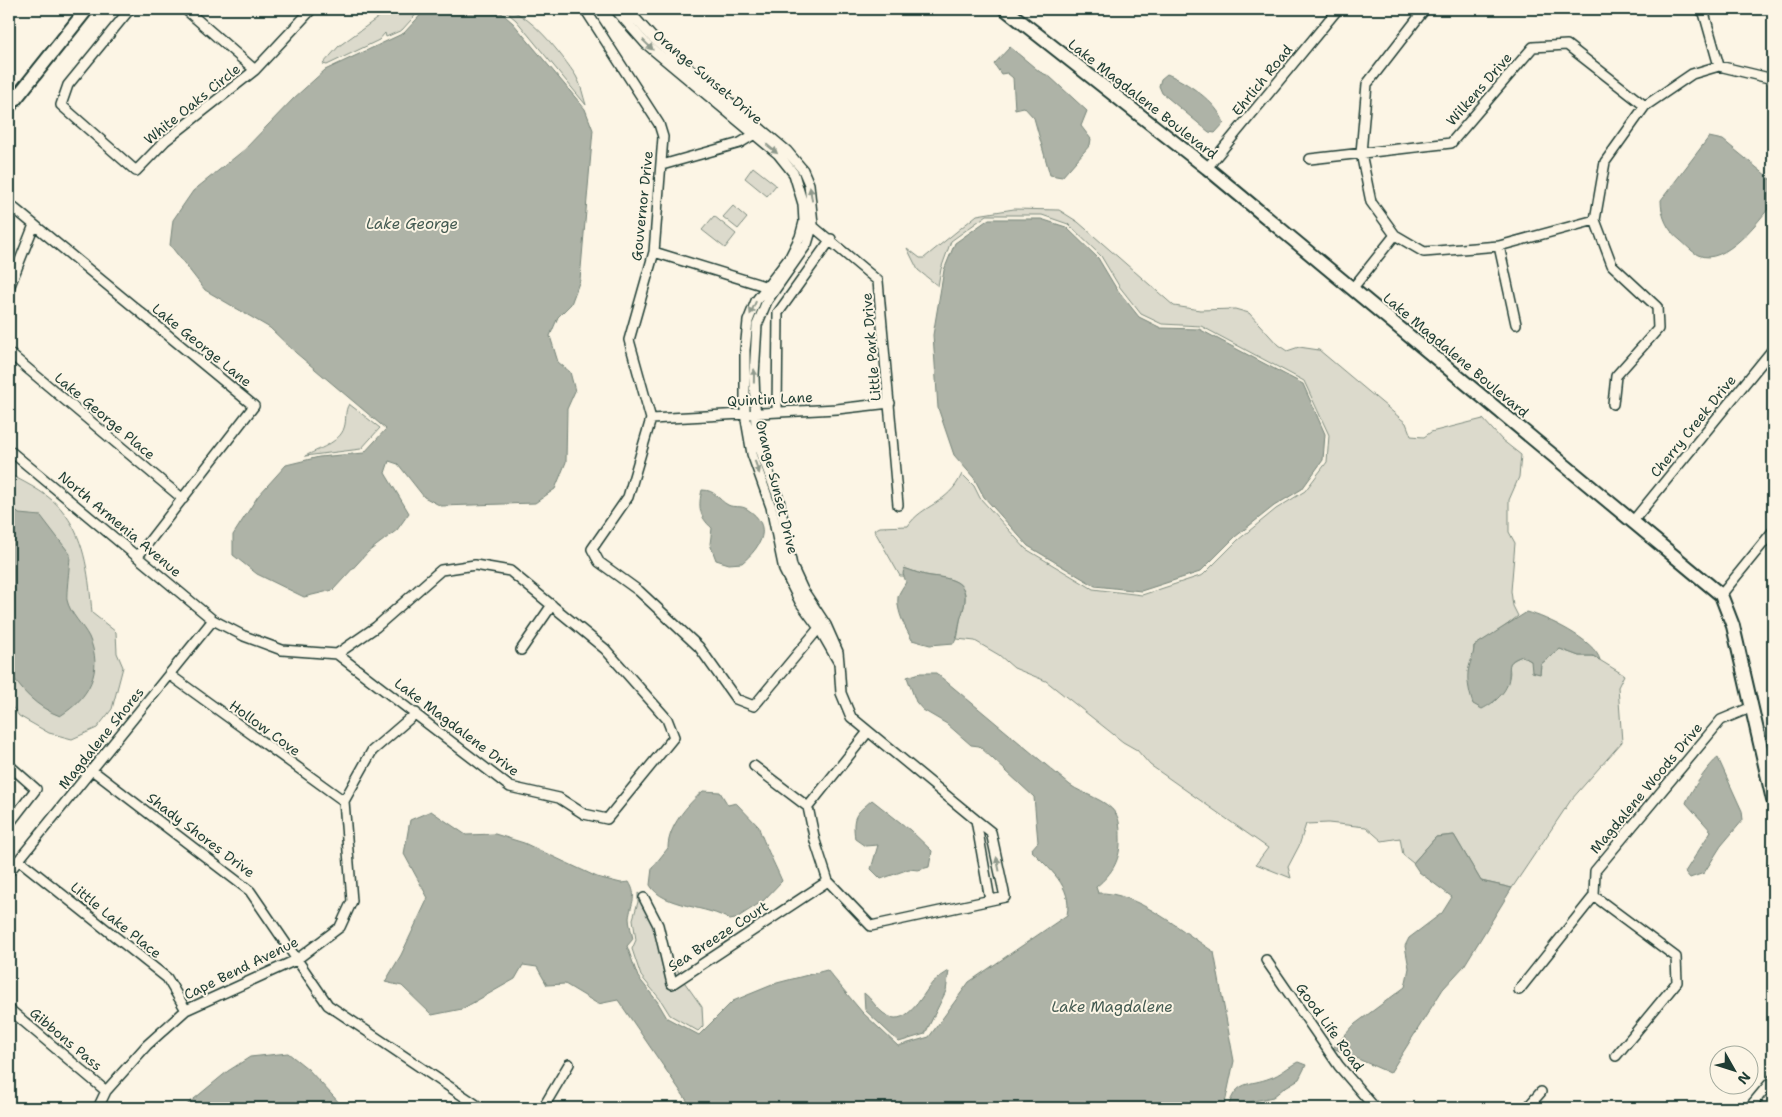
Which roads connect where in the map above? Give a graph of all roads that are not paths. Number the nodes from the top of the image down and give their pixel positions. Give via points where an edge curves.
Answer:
1 (87, 9) edge
2 (130, 9) edge
3 (185, 9) edge
4 (312, 9) edge
5 (585, 9) edge
6 (615, 9) edge
7 (627, 9) edge
8 (1005, 9) edge
9 (1338, 9) edge
10 (1425, 9) edge
11 (1699, 9) edge
12 (1718, 66) junction
13 (255, 70) junction
14 (1773, 78) edge
15 (1645, 106) junction
16 (9, 107) edge
17 (758, 131) junction
18 (1361, 153) junction
19 (1310, 159) dead end
20 (662, 165) junction
21 (1207, 168) junction
22 (9, 204) edge
23 (1595, 220) junction
24 (809, 223) junction
25 (34, 225) junction
26 (1395, 236) junction
27 (831, 240) junction
28 (1500, 246) junction
29 (654, 252) junction
30 (9, 288) edge
31 (771, 288) junction
32 (1352, 289) junction
33 (1516, 324) dead end
34 (1773, 349) edge
35 (9, 353) edge
36 (890, 403) junction
37 (1613, 404) dead end
38 (777, 412) junction
39 (750, 414) junction
40 (651, 419) junction
41 (9, 450) edge
42 (183, 499) junction
43 (898, 505) dead end
44 (1633, 521) junction
45 (1773, 531) edge
46 (138, 556) junction
47 (1721, 595) junction
48 (552, 605) junction
49 (213, 620) junction
50 (823, 626) junction
51 (521, 650) dead end
52 (336, 654) junction
53 (170, 675) junction
54 (1752, 706) junction
55 (416, 713) junction
56 (867, 733) junction
57 (9, 765) edge
58 (754, 766) dead end
59 (92, 770) junction
60 (1773, 800) edge
61 (344, 802) junction
62 (808, 807) junction
63 (976, 820) junction
64 (9, 824) edge
65 (19, 860) junction
66 (9, 872) edge
67 (828, 881) junction
68 (1594, 896) junction
69 (644, 898) dead end
70 (990, 900) junction
71 (296, 960) junction
72 (1266, 960) dead end
73 (1519, 990) dead end
74 (9, 1009) edge
75 (186, 1010) junction
76 (1616, 1056) dead end
77 (569, 1064) dead end
78 (1773, 1079) edge
79 (106, 1091) junction
80 (1541, 1092) dead end
81 (98, 1108) edge
82 (481, 1108) edge
83 (543, 1108) edge
84 (1375, 1108) edge
85 (1527, 1108) edge
86 (1749, 1108) edge

1 - 16 street
2 - 13 street, White Oaks Circle via 68,85 61,105 136,171 165,141
3 - 13 street
4 - 13 street, White Oaks Circle
5 - 20 street, Gouvernor Drive via 658,124 663,137
6 -> 17 street, Orange Sunset Drive via 646,44
7 - 17 street, Orange Sunset Drive via 667,50
8 - 21 street, Lake Magdalene Boulevard
9 - 21 street, Ehrlich Road
10 - 18 street via 1367,84
11 - 12 street via 1704,13
12 - 14 street
12 - 15 street via 1692,74
15 - 18 street, Wilkens Drive via 1567,45 1533,47 1451,143
15 - 23 street via 1605,162
17 - 20 street via 740,143
17 - 24 street, Orange Sunset Drive via 787,151 803,170 809,184
18 - 19 street, Wilkens Drive
18 - 26 street via 1371,202
20 - 29 street, Gouvernor Drive
21 - 32 street, Lake Magdalene Boulevard
22 - 25 street, Lake George Lane
23 - 28 street
23 - 37 street via 1612,265 1657,307 1658,329 1616,376
24 - 27 street, Little Park Drive
24 - 31 street, Orange Sunset Drive
25 - 30 street
25 - 42 street, Lake George Lane via 254,406
26 - 28 street via 1424,252
26 - 32 street
27 - 36 street, Little Park Drive via 878,282
27 - 38 street via 778,313
28 - 33 street
29 - 31 street
29 - 40 street, Gouvernor Drive via 629,340
31 - 39 street, Orange Sunset Drive via 756,301 748,321 745,350
32 - 44 street, Lake Magdalene Boulevard
34 - 44 street, Cherry Creek Drive
35 - 42 street, Lake George Place
36 - 38 street, Quintin Lane
36 - 43 street, Little Park Drive
38 - 39 street, Quintin Lane
39 - 40 street, Quintin Lane
39 - 50 street, Orange Sunset Drive via 752,454 771,507 784,570 800,602
40 - 50 street via 628,497 592,549 599,562 639,591 699,647 736,699 754,706
41 - 46 street, North Armenia Avenue
42 - 46 street, Lake George Lane
44 - 47 street, Lake Magdalene Boulevard
45 - 47 street
46 - 49 street, North Armenia Avenue
47 - 54 street, Lake Magdalene Boulevard via 1734,626
48 - 51 street
48 - 52 street, Lake Magdalene Drive via 510,571 475,565 441,570 376,626
48 - 55 street, Lake Magdalene Drive via 605,649 667,720 674,737 607,819 584,814 560,798 510,787
49 - 52 street via 282,650
49 - 53 street, Magdalene Shores
50 - 56 street, Orange Sunset Drive via 838,652 840,693 850,717
52 - 55 street, Lake Magdalene Drive
53 - 59 street, Magdalene Shores
53 - 61 street, Hollow Cove
54 - 60 street, Lake Magdalene Boulevard
54 - 68 street, Magdalene Woods Drive via 1721,720 1595,871
55 - 61 street via 372,751
56 - 62 street
56 - 63 street, Orange Sunset Drive
57 - 64 street via 36,789
58 - 62 street
59 - 65 street, Magdalene Shores
59 - 71 street, Shady Shores Drive via 250,890
61 - 71 street, Cape Bend Avenue via 352,901 340,927
62 - 67 street
63 - 70 street
70 -> 63 street, Orange Sunset Drive via 1005,897 991,832
65 - 66 street, Magdalene Shores
65 - 75 street, Little Lake Place via 167,978
67 - 69 street, Sea Breeze Court via 672,984 658,925
67 - 70 street via 871,926
68 - 73 street
68 - 76 street via 1676,957 1677,982
71 - 75 street, Cape Bend Avenue
71 - 82 street, Shady Shores Drive via 328,1004
72 - 84 street, Good Life Road via 1339,1066
74 - 79 street, Gibbons Pass
75 - 79 street, Cape Bend Avenue via 147,1045
77 - 83 street
78 - 86 street
79 - 81 street, Cape Bend Avenue
80 - 85 street

